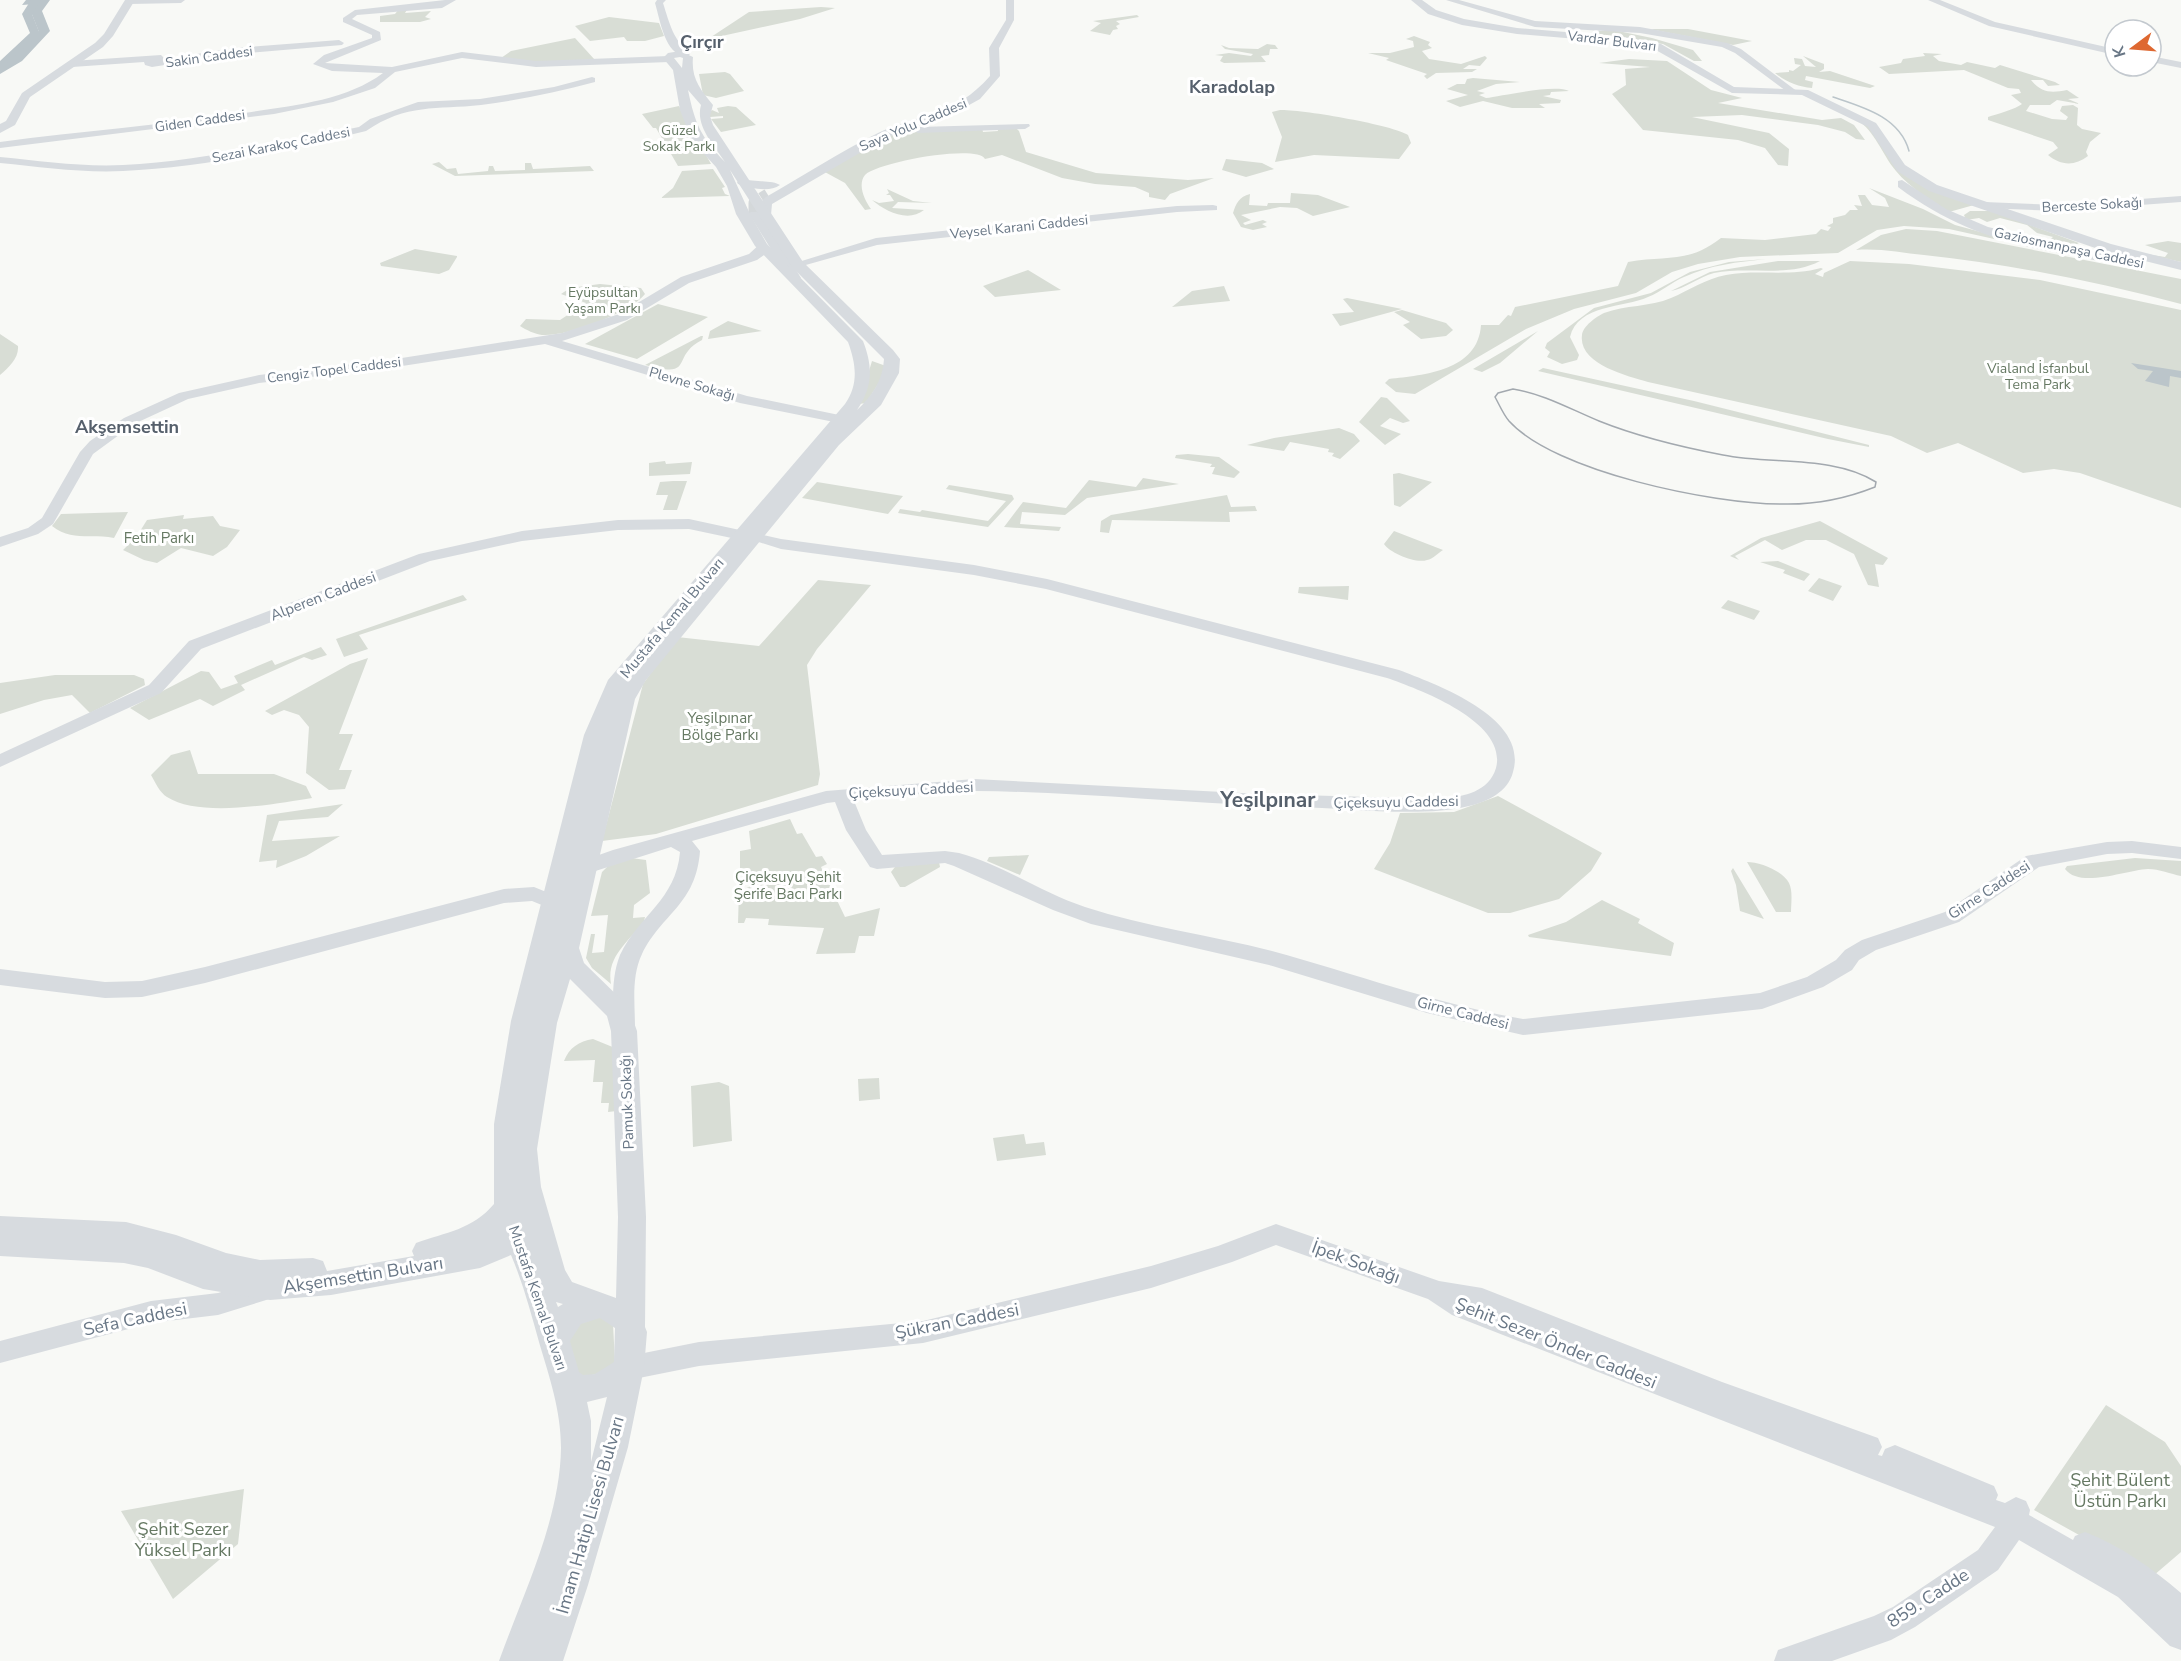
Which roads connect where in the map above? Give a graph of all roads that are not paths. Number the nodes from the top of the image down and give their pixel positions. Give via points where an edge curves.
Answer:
1 (181, 0) edge
2 (421, 0) edge
3 (452, 0) edge
4 (662, 0) edge
5 (1005, 0) edge
6 (1010, 0) edge
7 (1409, 0) edge
8 (1416, 0) edge
9 (1450, 0) edge
10 (1932, 0) edge
11 (127, 1) edge
12 (378, 1) edge
13 (1500, 29) junction
14 (1572, 32) junction
15 (1597, 33) junction
16 (670, 40) junction
17 (339, 43) dead end
18 (991, 48) junction
19 (2103, 49) edge
20 (686, 55) junction
21 (670, 60) junction
22 (2163, 62) edge
23 (69, 64) junction
24 (2181, 66) edge
25 (392, 70) junction
26 (592, 80) dead end
27 (1793, 92) junction
28 (703, 100) junction
29 (684, 101) junction
30 (1819, 102) junction
31 (3, 125) edge
32 (907, 125) junction
33 (1025, 126) dead end
34 (920, 129) junction
35 (891, 132) junction
36 (696, 137) junction
37 (720, 143) junction
38 (0, 145) edge
39 (705, 150) junction
40 (0, 160) edge
41 (742, 182) junction
42 (771, 190) junction
43 (752, 197) junction
44 (2181, 199) edge
45 (1211, 206) dead end
46 (740, 208) junction
47 (1998, 208) junction
48 (760, 215) junction
49 (1964, 217) junction
50 (2078, 237) junction
51 (762, 246) junction
52 (2053, 248) junction
53 (778, 265) junction
54 (2181, 266) edge
55 (795, 267) junction
56 (714, 269) junction
57 (2181, 271) edge
58 (548, 341) junction
59 (857, 344) junction
60 (888, 354) junction
61 (863, 364) junction
62 (875, 402) junction
63 (845, 413) junction
64 (833, 441) junction
65 (787, 479) junction
66 (787, 498) junction
67 (710, 529) junction
68 (747, 537) junction
69 (0, 542) edge
70 (786, 543) junction
71 (0, 761) edge
72 (842, 794) junction
73 (710, 830) junction
74 (672, 841) junction
75 (592, 843) junction
76 (2181, 853) edge
77 (620, 855) junction
78 (690, 856) junction
79 (586, 867) junction
80 (559, 878) junction
81 (504, 896) junction
82 (554, 903) junction
83 (567, 948) junction
84 (0, 977) edge
85 (624, 1031) junction
86 (510, 1200) junction
87 (0, 1228) edge
88 (527, 1229) junction
89 (1276, 1234) joint
90 (0, 1244) edge
91 (480, 1256) junction
92 (332, 1275) junction
93 (533, 1276) junction
94 (270, 1288) junction
95 (1437, 1291) joint
96 (603, 1305) junction
97 (632, 1332) junction
98 (554, 1342) junction
99 (0, 1352) edge
100 (629, 1368) junction
101 (565, 1379) junction
102 (577, 1435) junction
103 (612, 1447) junction
104 (2015, 1516) junction
105 (2181, 1629) edge
106 (517, 1661) edge
107 (545, 1661) edge
108 (1789, 1661) edge

1 - 11 street
2 - 12 street
3 - 25 street via 442,5 355,13 346,20 377,34 376,39 318,64
4 - 16 street via 659,3
5 - 18 street via 1004,21
6 - 18 street, Saya Yolu Caddesi via 1010,20
7 - 13 main road via 1453,24
8 - 13 main road, Vardar Bulvarı via 1440,16
9 - 14 street
10 - 19 street via 1992,24
11 - 23 main road via 108,36
13 - 14 main road, Vardar Bulvarı
13 - 27 main road, Vardar Bulvarı via 1647,45 1667,53 1720,89 1752,95
14 - 15 main road, Vardar Bulvarı
15 - 27 main road, Vardar Bulvarı via 1663,48 1732,90
15 - 27 street, Gaziosmanpaşa Caddesi via 1650,31 1724,45
16 - 20 street via 676,50
16 - 21 street
17 - 23 street, Sakin Caddesi via 235,51 152,64 148,63 161,58
18 - 32 street, Saya Yolu Caddesi via 995,76 973,97 948,113
20 - 21 main road
20 - 28 main road via 693,90
21 - 25 street via 532,64 465,55
21 - 29 main road via 679,74
22 - 24 street
23 - 31 main road via 26,95
25 - 38 street, Giden Caddesi via 377,85 341,98 197,122
26 - 40 street, Sezai Karakoç Caddesi via 489,101 418,105 362,129 205,159 107,169
27 - 30 main road, Gaziosmanpaşa Caddesi
28 - 29 main road
28 - 37 main road via 707,105 704,119
29 - 36 main road
30 - 47 main road, Gaziosmanpaşa Caddesi via 1872,125 1901,168 1913,178
30 - 49 main road, Gaziosmanpaşa Caddesi via 1866,131 1891,176 1939,211
32 - 34 street
32 - 35 street, Saya Yolu Caddesi
32 - 42 street, Saya Yolu Caddesi via 881,132
33 - 34 street
34 - 35 street
35 - 48 street, Saya Yolu Caddesi via 770,199
36 - 37 main road
36 - 39 main road
37 - 39 main road
37 - 41 main road
39 - 46 main road via 722,165
41 - 42 street
41 - 43 main road
42 - 43 street
43 - 46 main road
43 - 48 main road
44 - 47 street, Berceste Sokağı
45 - 55 street, Veysel Karani Caddesi via 876,242
46 - 51 main road
47 - 49 main road
47 - 49 main road
47 - 50 main road, Gaziosmanpaşa Caddesi
48 - 55 main road
49 - 52 main road, Gaziosmanpaşa Caddesi
50 - 52 main road via 2080,244 2076,247
50 - 54 main road, Gaziosmanpaşa Caddesi
51 - 53 main road
51 - 56 street, Cengiz Topel Caddesi via 753,257
52 - 57 main road, Gaziosmanpaşa Caddesi
53 - 55 main road
53 - 56 street, Cengiz Topel Caddesi via 754,262
55 - 59 main road
55 - 60 main road
56 - 58 street, Cengiz Topel Caddesi via 664,290 623,317
58 - 63 street, Plevne Sokağı via 745,400
58 - 69 street, Cengiz Topel Caddesi via 259,379 184,396 129,421 95,444 48,522
59 - 60 main road via 868,353
59 - 61 main road
60 - 61 main road
60 - 62 main road, Mustafa Kemal Bulvarı via 891,373
61 - 63 main road, Mustafa Kemal Bulvarı via 860,391
62 - 63 main road
62 - 64 main road, Mustafa Kemal Bulvarı
63 - 64 main road
63 - 65 main road, Mustafa Kemal Bulvarı
64 - 66 main road, Mustafa Kemal Bulvarı
65 - 66 main road via 782,495
65 - 68 main road, Mustafa Kemal Bulvarı
66 - 68 main road, Mustafa Kemal Bulvarı
67 - 68 street
67 - 68 street
67 - 71 street, Alperen Caddesi via 618,525 533,535 425,558 195,645 155,689
68 - 70 street
68 - 70 street
68 - 75 main road, Mustafa Kemal Bulvarı via 630,687
68 - 80 main road, Mustafa Kemal Bulvarı via 638,656 611,693 591,753
70 - 72 street, Çiçeksuyu Caddesi via 1047,584 1393,674 1438,693 1483,720 1500,738 1509,757 1496,788 1476,798 1443,805 974,785
72 - 73 street, Çiçeksuyu Caddesi
72 - 76 street, Girne Caddesi via 861,841 877,862 945,857 959,860 1102,920 1250,953 1422,1004 1523,1027 1762,1001 1815,982 1869,945 1952,917 2033,861 2107,848
73 - 74 street, Çiçeksuyu Caddesi
73 - 78 street, Pamuk Sokağı
74 - 77 street, Çiçeksuyu Caddesi
74 - 78 street via 685,845
75 - 77 street via 599,851
75 - 79 main road, Mustafa Kemal Bulvarı
77 - 79 street, Çiçeksuyu Caddesi
78 - 85 street, Pamuk Sokağı via 678,895 633,951 628,963
79 - 80 main road
79 - 83 main road, Mustafa Kemal Bulvarı
80 - 81 street
80 - 82 main road, Mustafa Kemal Bulvarı
81 - 82 street via 534,894
81 - 84 street via 142,989 105,990
82 - 86 main road, Mustafa Kemal Bulvarı via 526,1011 510,1103 506,1163
83 - 85 main road via 573,967 618,1012
83 - 88 main road, Mustafa Kemal Bulvarı via 544,1023 524,1149
85 - 97 main road, Pamuk Sokağı via 632,1217
86 - 88 main road, Mustafa Kemal Bulvarı via 511,1220
86 - 92 main road, Akşemsettin Bulvarı via 498,1222 472,1239
87 - 92 main road, Akşemsettin Bulvarı via 126,1234 260,1272
88 - 91 main road
88 - 93 main road, Mustafa Kemal Bulvarı
88 - 96 main road, Mustafa Kemal Bulvarı via 562,1291
89 - 95 street, İpek Sokağı
89 - 100 street, Şükran Caddesi via 1223,1255 1151,1276 923,1332 699,1354
90 - 94 main road, Akşemsettin Bulvarı via 124,1251 203,1277
91 - 92 main road, Akşemsettin Bulvarı
91 - 93 main road via 519,1261
92 - 94 main road, Akşemsettin Bulvarı
93 - 98 main road, Mustafa Kemal Bulvarı
94 - 99 street, Sefa Caddesi via 218,1304 151,1312
95 - 104 street, Şehit Sezer Önder Caddesi via 1461,1307 1539,1331 1855,1449
96 - 97 main road, Mustafa Kemal Bulvarı via 617,1311
96 - 98 main road via 580,1309 566,1318
97 - 100 main road, Pamuk Sokağı
98 - 101 main road, Mustafa Kemal Bulvarı
100 - 101 main road via 592,1390 581,1390
100 - 103 main road, İmam Hatip Lisesi Bulvarı
101 - 102 main road, İmam Hatip Lisesi Bulvarı
102 - 103 main road via 598,1431 608,1437
102 - 106 main road, İmam Hatip Lisesi Bulvarı via 575,1470 563,1524
103 - 107 main road, İmam Hatip Lisesi Bulvarı
104 - 105 street, Şehit Sezer Önder Caddesi via 2128,1587
104 - 108 street, 859. Cadde via 1988,1560 1904,1617

